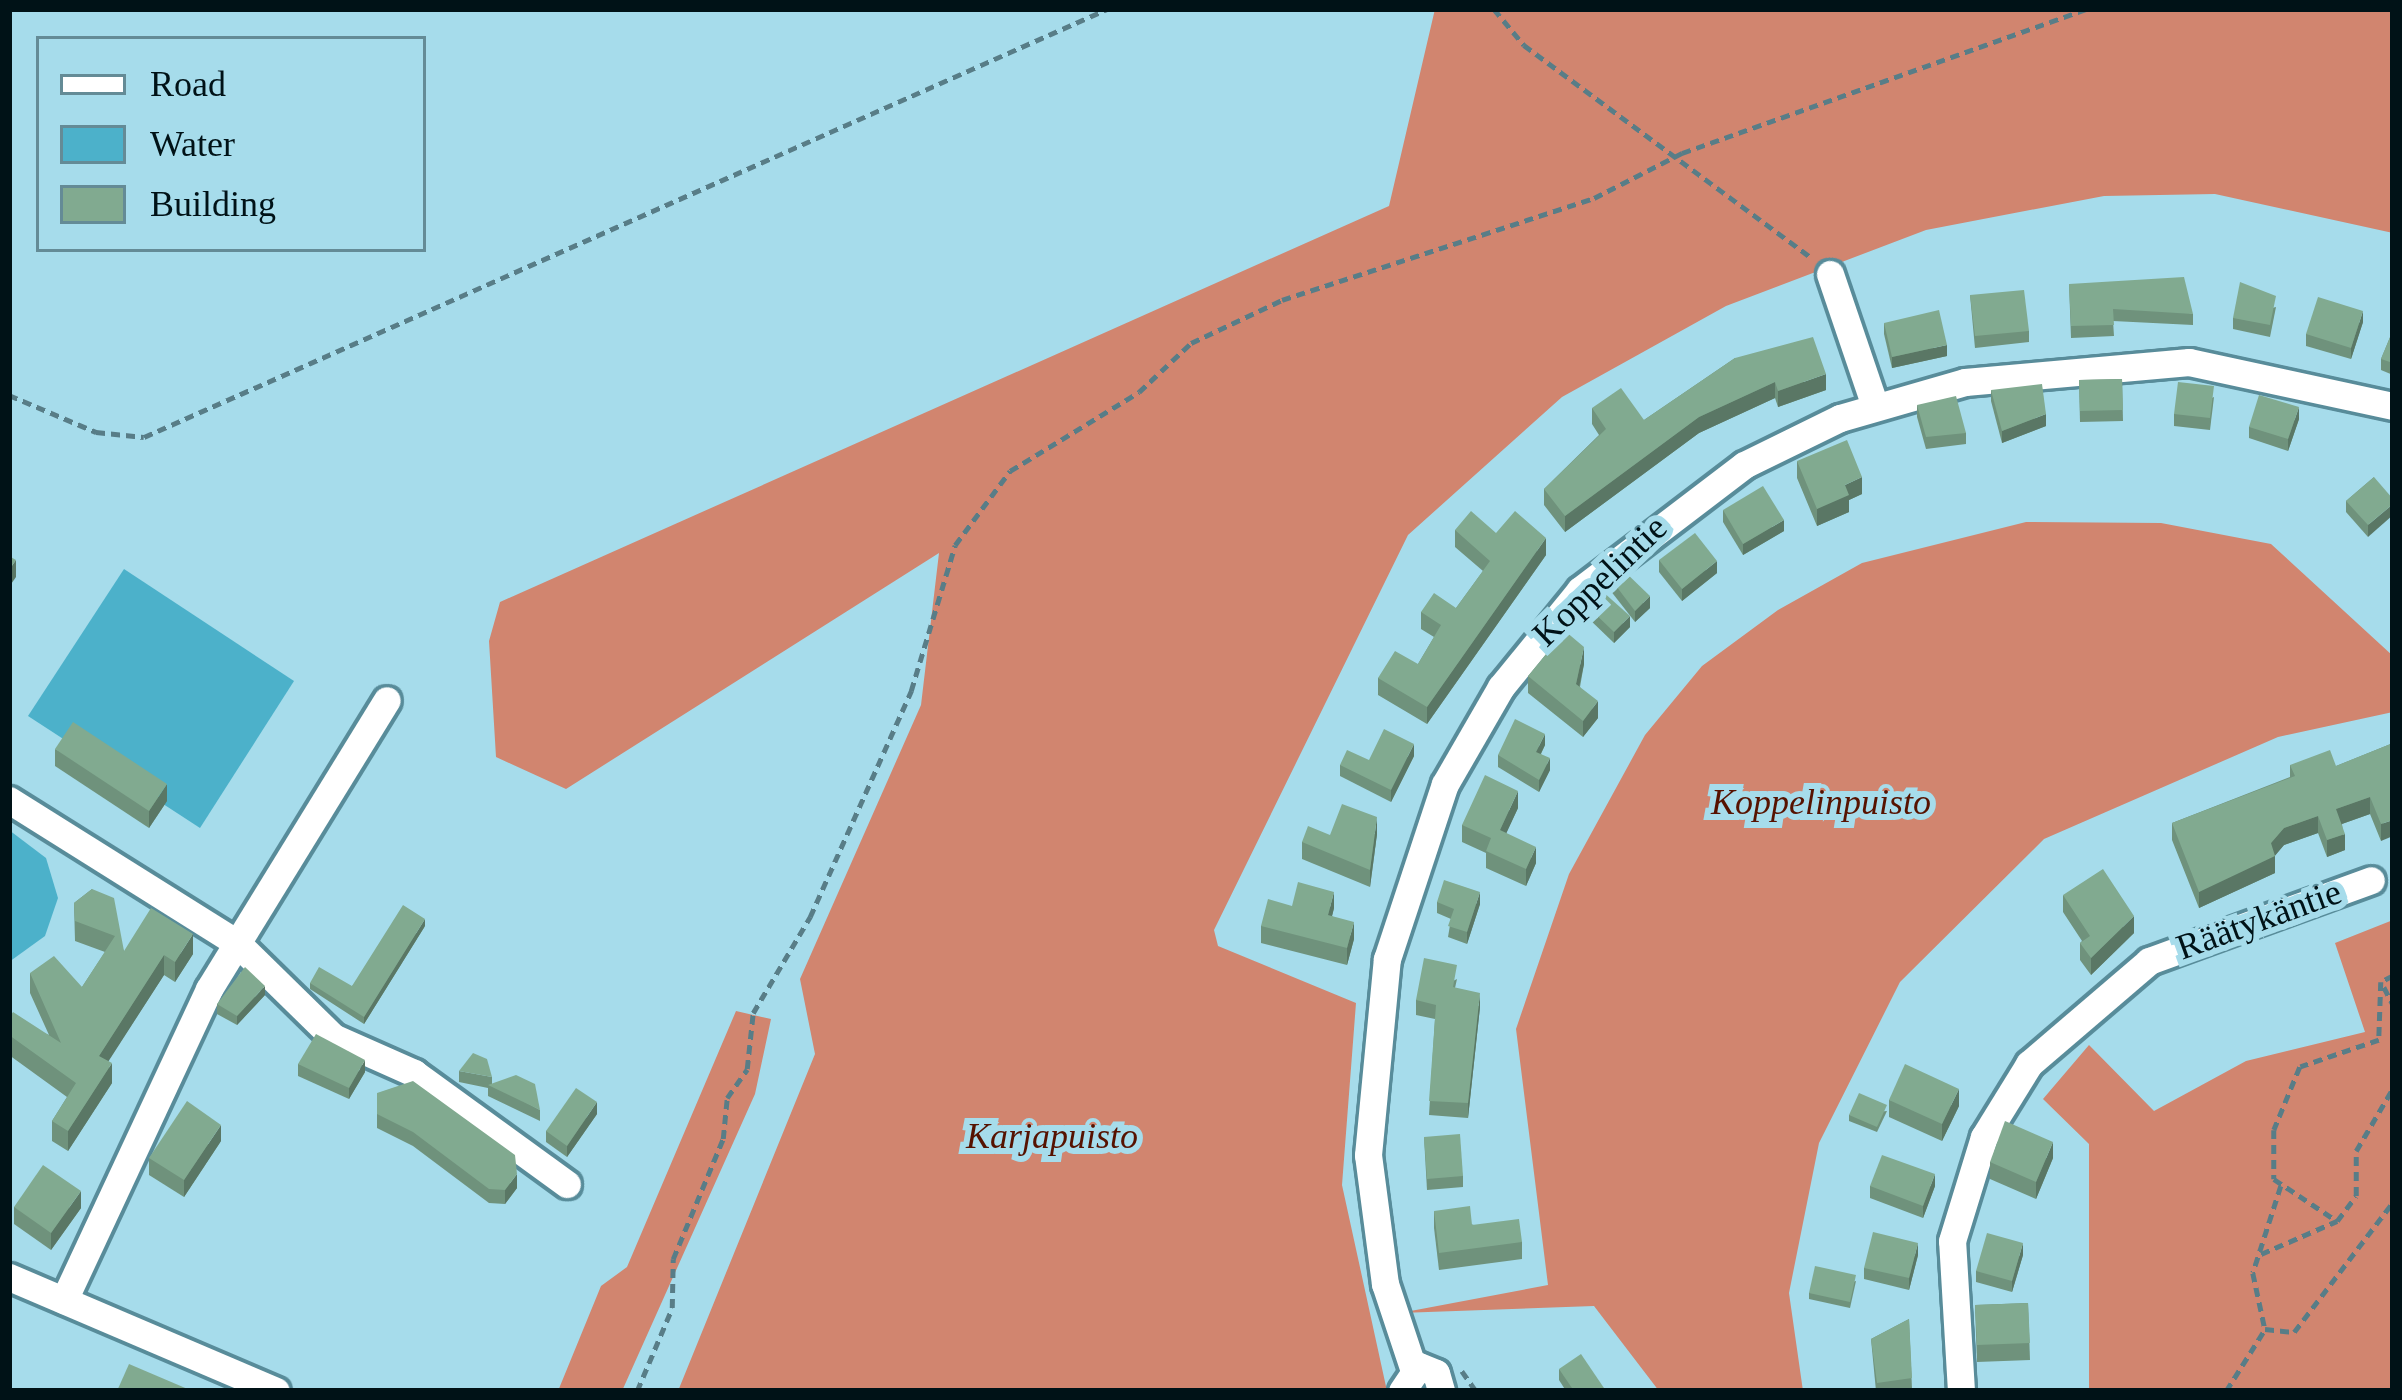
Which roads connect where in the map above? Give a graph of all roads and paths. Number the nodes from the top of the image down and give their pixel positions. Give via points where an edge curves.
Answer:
1 (1107, 9) edge
2 (1494, 9) edge
3 (2086, 9) edge
4 (1682, 153) junction
5 (1830, 274) joint
6 (9, 395) edge
7 (1875, 406) junction
8 (2393, 406) edge
9 (387, 700) dead end
10 (9, 800) edge
11 (2372, 880) dead end
12 (237, 944) junction
13 (2393, 976) edge
14 (2381, 982) junction
15 (2393, 1005) edge
16 (2393, 1088) edge
17 (567, 1184) dead end
18 (2282, 1184) junction
19 (2393, 1202) edge
20 (2337, 1221) junction
21 (2260, 1254) junction
22 (9, 1276) edge
23 (64, 1300) junction
24 (2265, 1329) junction
25 (1408, 1380) edge
26 (276, 1391) edge
27 (637, 1391) edge
28 (1441, 1391) edge
29 (1961, 1391) edge
30 (2226, 1391) edge

1 - 6 path via 144,436 96,432
2 - 4 path via 1524,44
3 - 4 path
4 - 5 path
4 - 27 path via 1594,198 1282,300 1191,344 1139,392 1010,470 955,545 911,691 810,917 753,1013 747,1069 727,1098 723,1139 673,1259 672,1308
5 - 7 street
7 - 8 street, Koppelintie via 2033,369 2189,362
7 - 25 street, Koppelintie via 1744,465 1633,542 1530,646 1445,784 1404,888 1371,1070 1371,1198
9 - 12 street
10 - 12 street
11 - 29 street, Räätykäntie via 2149,961 2029,1064 1984,1137 1952,1240
12 - 17 street via 333,1037 414,1073
12 - 23 street
13 - 14 path
14 - 15 path
14 - 18 path via 2379,1040 2300,1067 2274,1130
16 - 20 path via 2356,1151 2356,1196
18 - 20 path
18 - 21 path
19 - 24 path via 2294,1332
20 - 21 path
21 - 24 path via 2252,1274
22 - 23 street
23 - 26 street
24 - 30 path
25 - 28 street via 1432,1369

